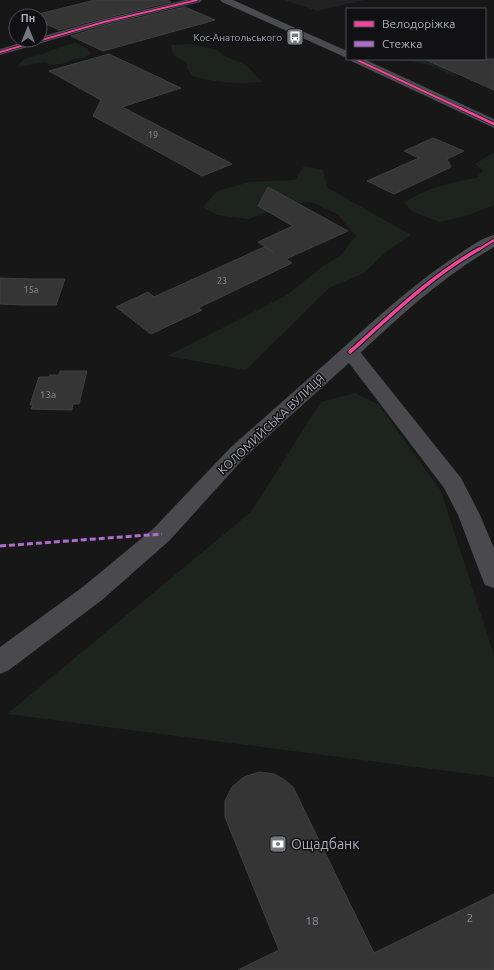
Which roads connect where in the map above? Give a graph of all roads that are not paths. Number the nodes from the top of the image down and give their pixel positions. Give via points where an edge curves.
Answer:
1 (197, 0) edge
2 (225, 0) edge
3 (0, 52) edge
4 (346, 55) edge
5 (357, 60) edge
6 (494, 124) edge
7 (494, 240) edge
8 (350, 352) junction
9 (494, 578) edge
10 (0, 662) edge

1 - 3 street via 104,22
2 - 4 street
5 - 6 street
7 - 8 street, КОЛОМИЙСЬКА ВУЛИЦЯ via 474,251 412,296
8 - 9 main road via 452,484 469,515
8 - 10 main road, КОЛОМИЙСЬКА ВУЛИЦЯ via 238,452 162,534 94,593

